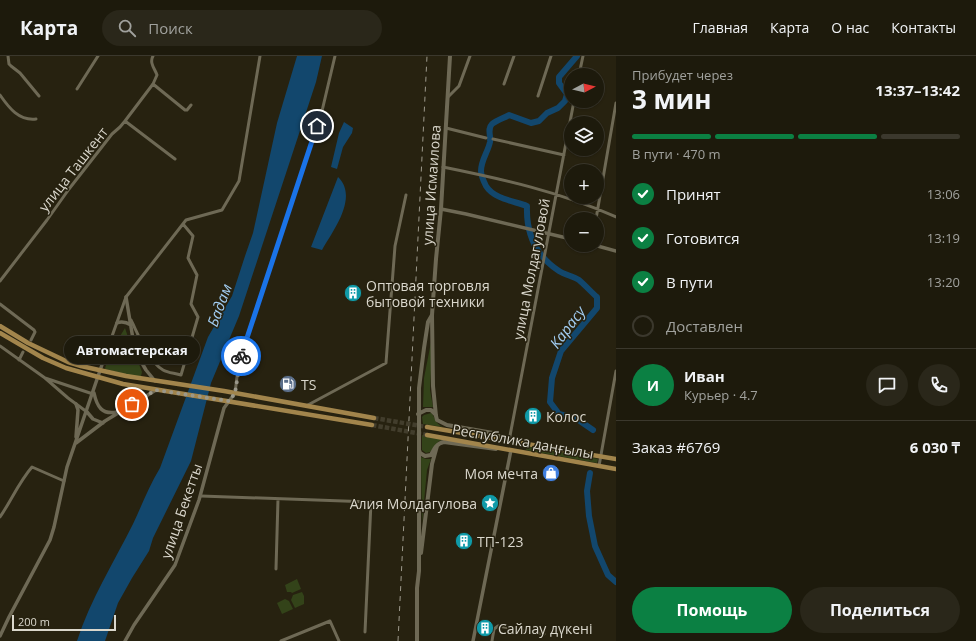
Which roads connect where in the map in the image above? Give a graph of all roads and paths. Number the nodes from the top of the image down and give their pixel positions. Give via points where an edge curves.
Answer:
1 (8, 56) edge
2 (98, 56) edge
3 (153, 56) edge
4 (260, 56) edge
5 (335, 56) edge
6 (450, 56) edge
7 (470, 56) edge
8 (514, 56) edge
9 (552, 56) edge
10 (583, 56) edge
11 (580, 68) edge
12 (153, 84) junction
13 (504, 84) dead end
14 (77, 89) dead end
15 (0, 95) edge
16 (39, 96) dead end
17 (538, 96) dead end
18 (448, 97) junction
19 (616, 103) edge
20 (191, 105) dead end
21 (36, 119) dead end
22 (125, 121) junction
23 (446, 128) junction
24 (611, 133) junction
25 (616, 134) edge
26 (486, 138) dead end
27 (493, 139) dead end
28 (564, 156) joint
29 (174, 159) dead end
30 (443, 167) junction
31 (557, 194) junction
32 (406, 195) dead end
33 (441, 209) junction
34 (598, 209) junction
35 (597, 212) edge
36 (616, 217) edge
37 (182, 224) junction
38 (549, 233) junction
39 (564, 237) edge
40 (604, 247) edge
41 (616, 249) edge
42 (0, 281) edge
43 (126, 297) junction
44 (0, 304) edge
45 (432, 315) junction
46 (129, 317) junction
47 (117, 323) junction
48 (131, 325) junction
49 (0, 326) edge
50 (0, 333) edge
51 (31, 340) dead end
52 (0, 346) edge
53 (135, 351) junction
54 (23, 352) dead end
55 (106, 353) junction
56 (18, 360) junction
57 (146, 370) junction
58 (616, 371) edge
59 (45, 378) junction
60 (142, 379) junction
61 (156, 381) junction
62 (65, 384) junction
63 (156, 390) junction
64 (60, 392) junction
65 (233, 392) junction
66 (93, 393) junction
67 (229, 401) junction
68 (76, 404) junction
69 (306, 406) junction
70 (120, 411) junction
71 (86, 412) junction
72 (418, 414) junction
73 (436, 416) junction
74 (374, 418) tunnel mouth
75 (103, 423) junction
76 (372, 425) tunnel mouth
77 (427, 427) tunnel mouth
78 (426, 435) tunnel mouth
79 (509, 440) junction
80 (76, 442) junction
81 (437, 446) junction
82 (418, 447) junction
83 (508, 450) junction
84 (601, 456) junction
85 (616, 459) edge
86 (599, 466) junction
87 (616, 469) edge
88 (64, 480) junction
89 (200, 496) junction
90 (278, 498) junction
91 (0, 517) edge
92 (276, 569) dead end
93 (419, 571) junction
94 (365, 632) dead end
95 (544, 634) dead end
96 (0, 636) edge
97 (125, 641) edge
98 (280, 641) edge
99 (339, 641) edge
100 (417, 641) edge
101 (473, 641) edge
102 (492, 641) edge

1 - 16 street via 9,64
2 - 14 street
3 - 12 street via 152,64 157,75
4 - 37 street via 239,181 222,210 186,220
5 - 65 street via 322,111 239,361
6 - 18 main road, улица Исмаилова
7 - 18 street via 458,86
8 - 13 street
9 - 17 street
10 - 11 street
12 - 20 street via 185,110
12 - 22 street
15 - 21 street via 12,111 24,118
18 - 23 main road, улица Исмаилова
19 - 24 street
22 - 29 street, улица Ташкент
22 - 42 street, улица Ташкент via 68,189
23 - 26 street
23 - 30 main road, улица Исмаилова
24 - 25 street
24 - 34 street
27 - 28 street
28 - 31 street, улица Молдагуловой
30 - 31 street
30 - 33 main road, улица Исмаилова
31 - 34 street
31 - 38 street, улица Молдагуловой
32 - 69 street via 395,246 386,363
33 - 38 street
33 - 45 main road, улица Исмаилова
34 - 35 street
34 - 36 street
37 - 43 street
37 - 46 street via 193,236 188,258 197,275 191,304 198,317 181,375 163,370 154,361
38 - 39 street
38 - 79 street, улица Молдагуловой
40 - 41 street
43 - 46 street
43 - 47 street
44 - 51 street via 34,330
45 - 72 main road, улица Исмаилова via 428,322 424,348
45 - 73 main road, улица Исмаилова
46 - 48 street
47 - 48 street via 122,321
47 - 55 street
48 - 53 street
49 - 60 main road via 68,362
50 - 63 main road via 66,368 123,384
52 - 56 street
53 - 55 street via 127,347
53 - 57 street
54 - 56 street
55 - 66 street
56 - 59 street
57 - 60 street
57 - 61 street
58 - 84 street
59 - 62 street
59 - 64 street
60 - 61 main road
61 - 65 main road
62 - 64 street
62 - 66 street
63 - 67 main road
63 - 70 street
64 - 68 street
65 - 67 street, улица Бекетты
65 - 69 main road
66 - 70 street via 96,403 105,413
66 - 71 street
67 - 76 main road
67 - 89 street, улица Бекетты via 224,408
68 - 71 street
68 - 80 street
69 - 74 main road
70 - 75 street
71 - 75 street
71 - 80 street
72 - 73 main road via 431,410
72 - 82 main road, улица Исмаилова
73 - 79 main road via 437,420 447,425 493,433
75 - 80 street
77 - 79 main road, Республика даңғылы
78 - 83 main road, Республика даңғылы
79 - 84 main road, Республика даңғылы
80 - 88 street
81 - 82 main road via 431,455 425,456 420,453
81 - 83 main road via 449,442
81 - 93 main road via 432,464
82 - 93 main road, улица Исмаилова
83 - 86 main road, Республика даңғылы
83 - 101 street
84 - 85 main road, Республика даңғылы
84 - 86 street
86 - 87 main road, Республика даңғылы
88 - 91 street via 32,467 23,477
88 - 96 street via 50,540
89 - 90 street
89 - 97 street, улица Бекетты via 174,565
90 - 92 street
90 - 94 street via 371,502
93 - 100 main road
95 - 102 street via 498,626 494,629
98 - 99 street via 330,621

